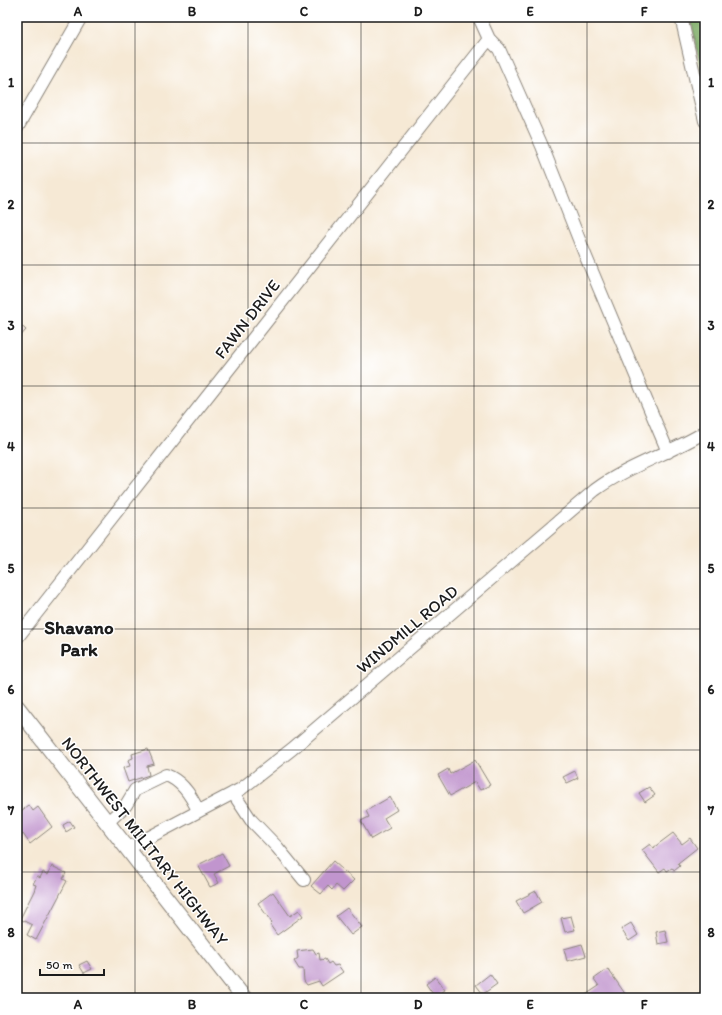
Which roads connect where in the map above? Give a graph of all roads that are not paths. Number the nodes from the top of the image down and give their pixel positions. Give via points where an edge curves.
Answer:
1 (81, 17) edge
2 (479, 17) edge
3 (681, 17) edge
4 (489, 39) junction
5 (705, 121) edge
6 (17, 128) edge
7 (705, 432) edge
8 (668, 452) junction
9 (17, 638) edge
10 (17, 707) edge
11 (233, 793) junction
12 (198, 812) junction
13 (107, 823) junction
14 (127, 849) junction
15 (304, 880) dead end
16 (241, 997) edge

1 - 6 street
2 - 4 street
3 - 5 street
4 - 8 street via 498,49 542,146
4 - 9 street, FAWN DRIVE
7 - 8 street, WINDMILL ROAD
8 - 11 street, WINDMILL ROAD via 632,467 595,490 297,745
10 - 13 main road, NORTHWEST MILITARY HIGHWAY
11 - 12 street, WINDMILL ROAD
11 - 15 street via 251,820
12 - 13 street via 192,796 173,777 166,775 134,790 126,805
12 - 14 street, WINDMILL ROAD
13 - 14 main road, NORTHWEST MILITARY HIGHWAY
14 - 16 main road, NORTHWEST MILITARY HIGHWAY

